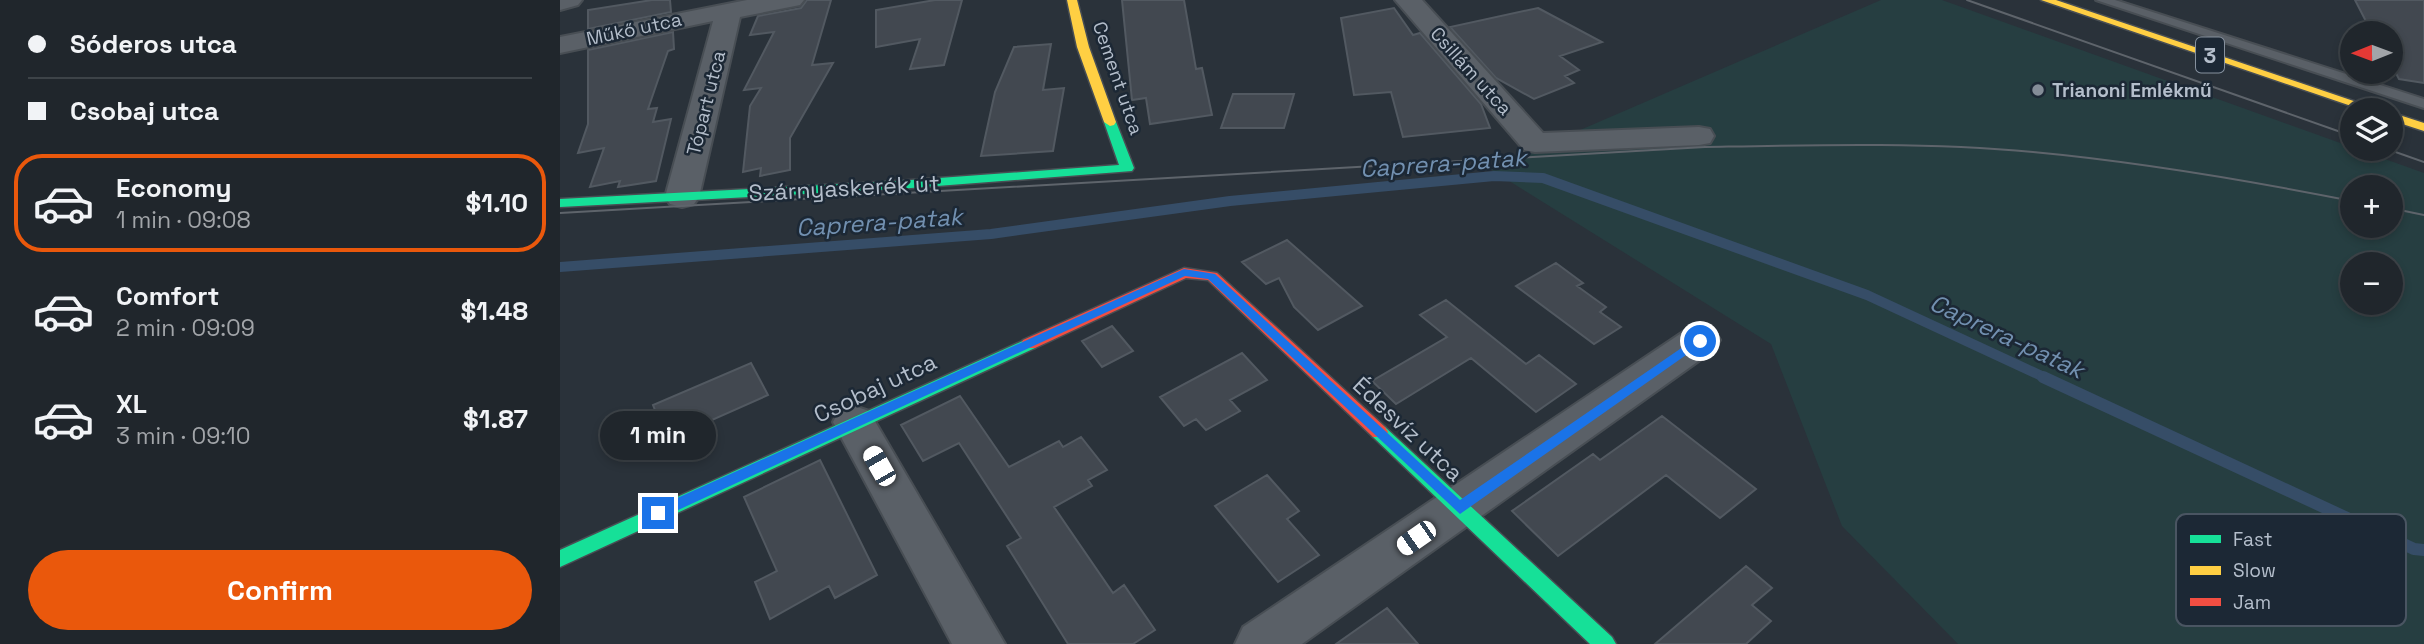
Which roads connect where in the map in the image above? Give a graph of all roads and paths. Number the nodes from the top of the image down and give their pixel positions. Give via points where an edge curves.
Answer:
1 (569, 0) edge
2 (790, 0) edge
3 (1072, 0) edge
4 (1408, 0) edge
5 (2046, 0) edge
6 (2102, 0) edge
7 (560, 2) edge
8 (2075, 5) edge
9 (729, 10) junction
10 (560, 45) edge
11 (2340, 98) edge
12 (2424, 104) edge
13 (2403, 120) edge
14 (2424, 127) edge
15 (1699, 136) dead end
16 (1127, 168) joint
17 (682, 197) junction
18 (560, 203) edge
19 (1212, 276) joint
20 (1700, 341) dead end
21 (854, 422) junction
22 (1460, 508) junction
23 (560, 559) edge
24 (979, 644) edge
25 (1261, 644) edge
26 (1605, 644) edge

1 - 7 street
2 - 9 street, Műkő utca
3 - 16 street, Cement utca via 1083,47
4 - 15 street, Csillám utca via 1535,143
5 - 8 street, 3
6 - 12 lane
8 - 11 street, 3
9 - 10 street, Műkő utca
9 - 17 street, Tópart utca
13 - 14 street
16 - 17 street, Szárnyaskerék út
17 - 18 street, Szárnyaskerék út
19 - 21 street, Csobaj utca via 1184,273
19 - 22 street, Édesvíz utca
20 - 22 street
21 - 23 street, Csobaj utca
21 - 24 street
22 - 25 street
22 - 26 street, Édesvíz utca

